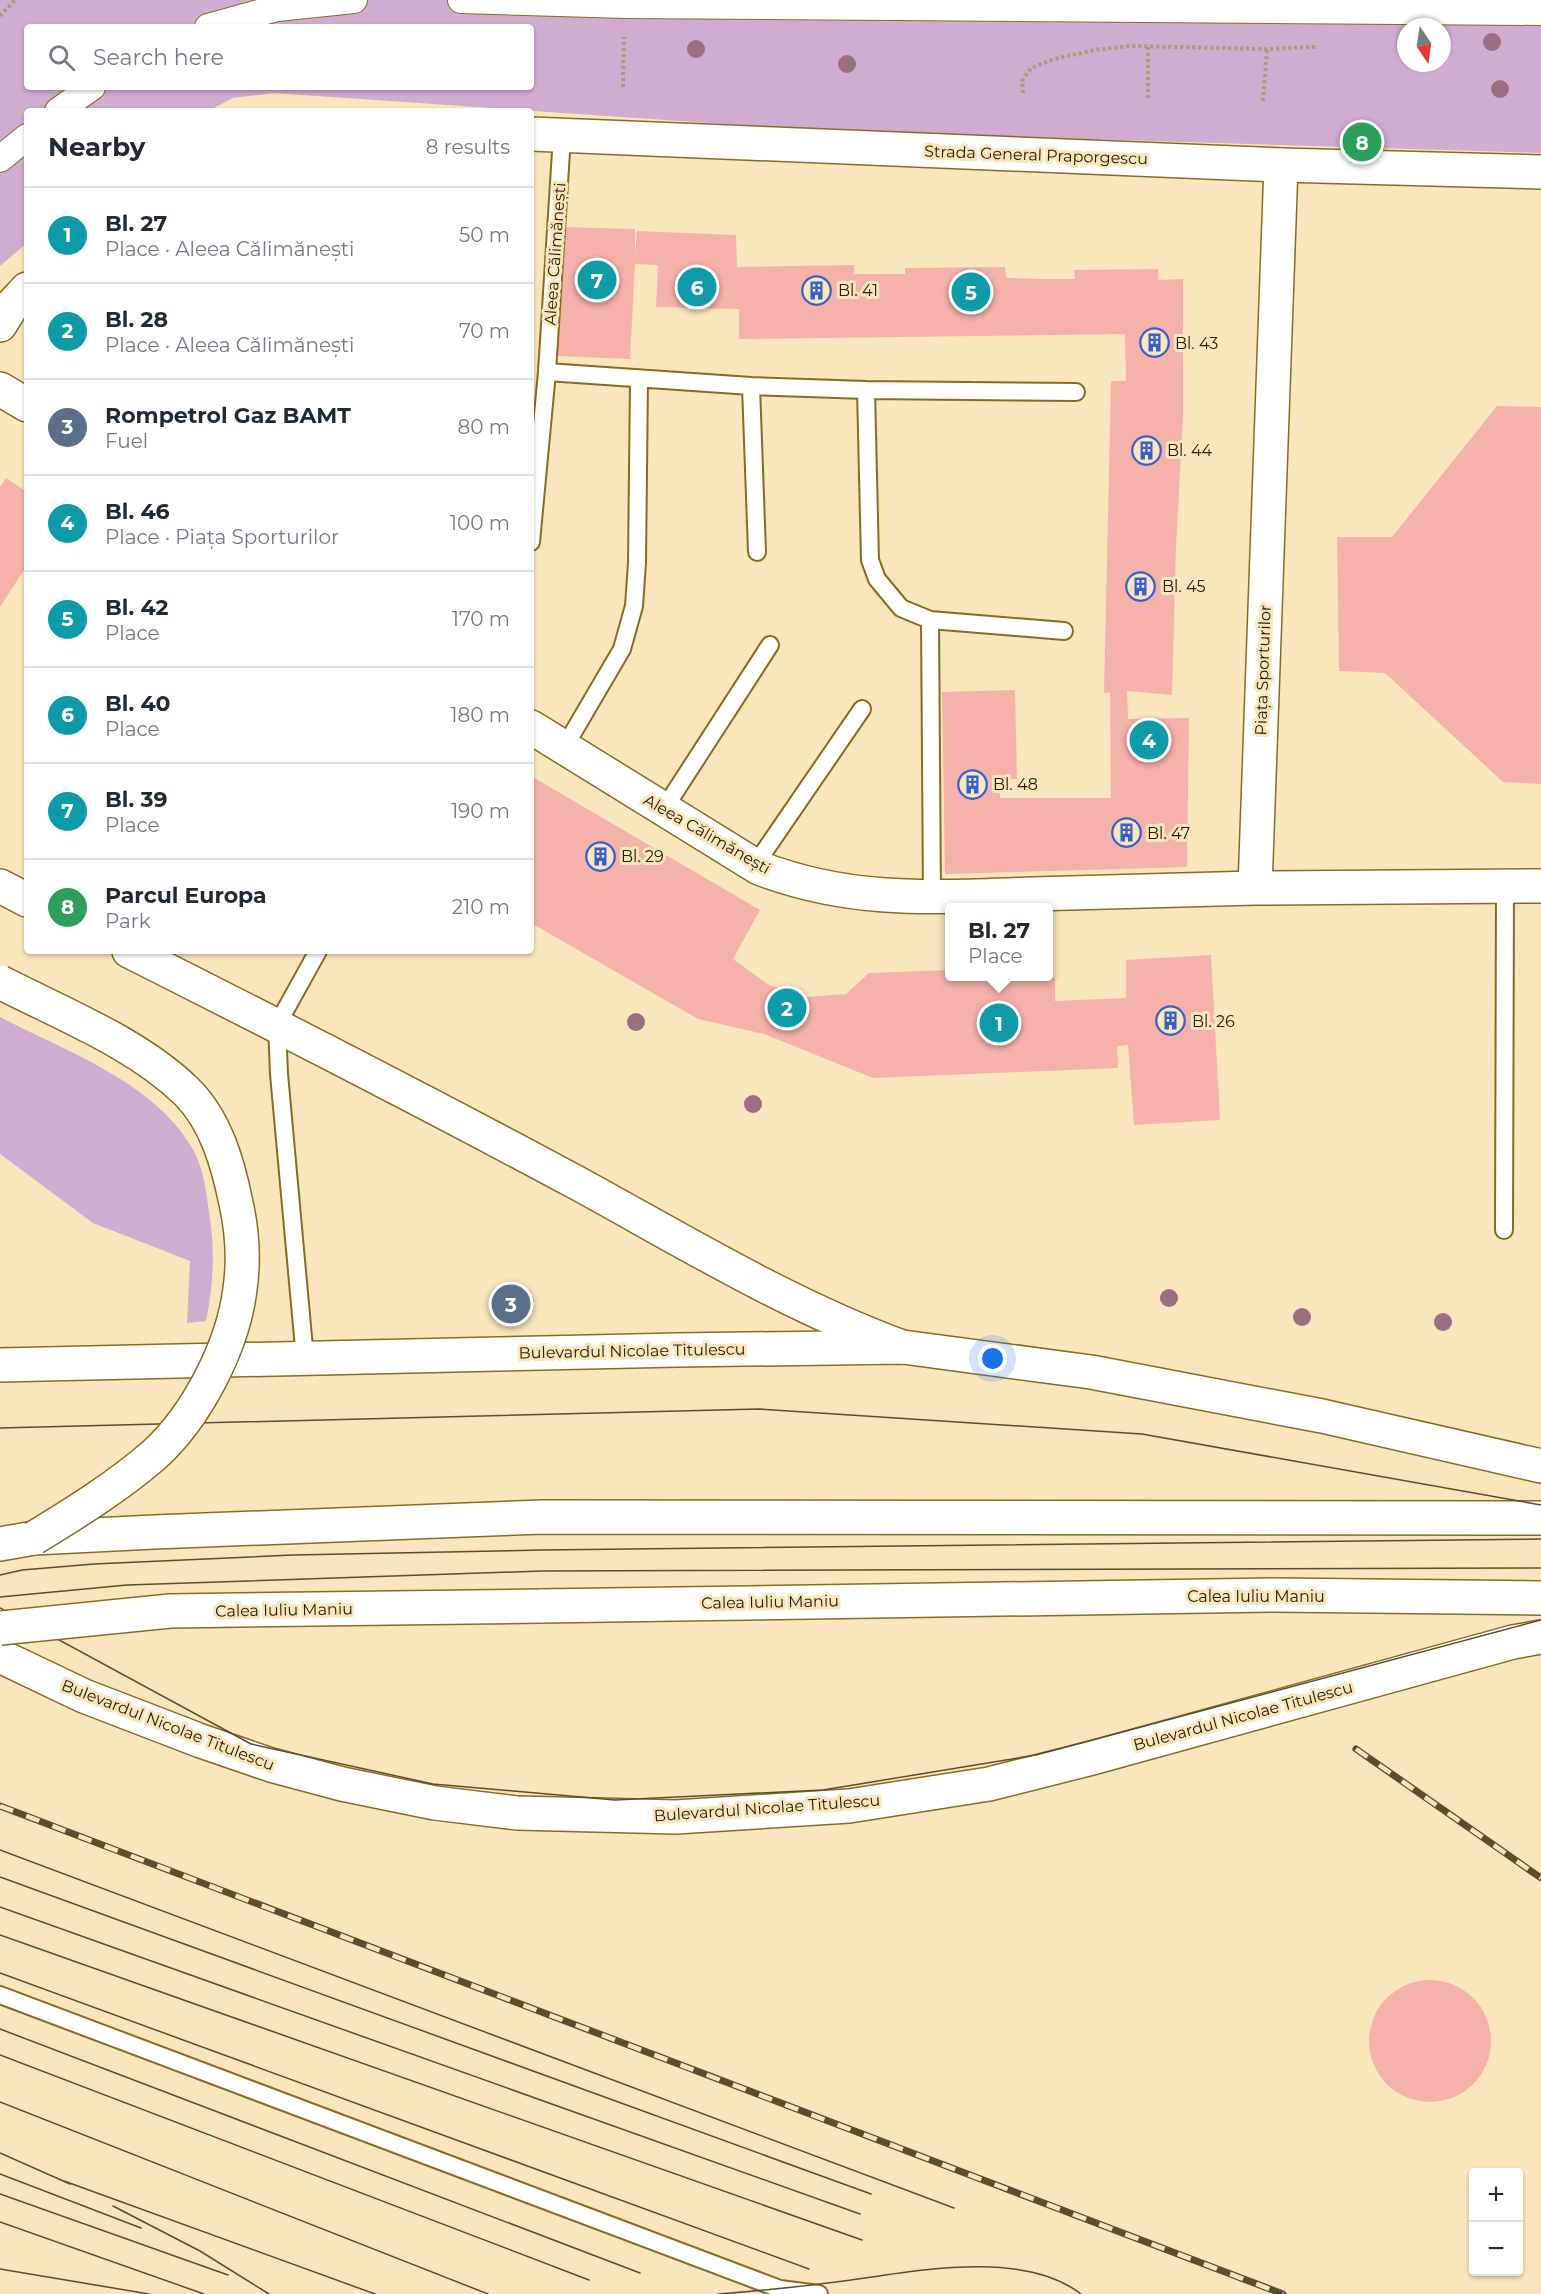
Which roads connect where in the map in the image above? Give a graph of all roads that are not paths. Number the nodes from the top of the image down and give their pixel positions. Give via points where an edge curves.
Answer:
1 (354, 0) edge
2 (461, 0) edge
3 (1541, 12) edge
4 (219, 24) edge
5 (88, 90) edge
6 (62, 108) edge
7 (546, 135) edge
8 (24, 139) edge
9 (0, 159) edge
10 (1281, 165) junction
11 (1541, 172) edge
12 (24, 292) edge
13 (0, 325) edge
14 (547, 372) junction
15 (639, 379) junction
16 (751, 386) junction
17 (0, 389) edge
18 (866, 390) junction
19 (1076, 392) dead end
20 (24, 403) edge
21 (534, 473) edge
22 (757, 552) dead end
23 (930, 620) junction
24 (1064, 631) dead end
25 (770, 645) dead end
26 (862, 709) dead end
27 (534, 729) edge
28 (564, 748) junction
29 (664, 809) junction
30 (755, 865) junction
31 (0, 886) edge
32 (1505, 886) junction
33 (1541, 886) edge
34 (1255, 888) junction
35 (932, 897) junction
36 (24, 898) edge
37 (135, 954) edge
38 (316, 954) edge
39 (0, 982) edge
40 (277, 1025) junction
41 (1504, 1230) dead end
42 (903, 1347) junction
43 (305, 1359) junction
44 (0, 1365) edge
45 (1541, 1466) edge
46 (1541, 1518) edge
47 (34, 1538) junction
48 (0, 1544) edge
49 (1541, 1598) edge
50 (0, 1628) edge
51 (1541, 1637) edge
52 (0, 1656) edge
53 (0, 1995) edge
54 (819, 2294) edge

1 - 4 street via 277,8
2 - 3 street via 625,5
5 - 6 street
7 - 10 main road, Strada General Praporgescu
7 - 14 lane, Aleea Călimănești
8 - 9 street
10 - 11 main road, Strada General Praporgescu
10 - 34 main road, Piața Sporturilor
12 - 13 main road
14 - 15 lane
14 - 21 lane, Aleea Călimănești
15 - 16 lane
15 - 28 lane via 634,606 622,649
16 - 18 lane
16 - 22 lane
17 - 20 main road
18 - 19 lane
18 - 23 lane via 870,560 877,579 901,608
23 - 24 lane
23 - 35 lane
25 - 29 lane
26 - 30 lane
27 - 28 main road, Aleea Călimănești
28 - 29 main road, Aleea Călimănești
29 - 30 main road, Aleea Călimănești
30 - 35 main road, Aleea Călimănești via 830,889 873,896
31 - 36 main road
32 - 33 main road
32 - 34 main road
32 - 41 lane
34 - 35 main road, Aleea Călimănești
37 - 40 main road
38 - 40 lane
39 - 47 main road, bridge via 115,1041 150,1062 189,1094 208,1120 222,1150 237,1205 242,1249 240,1288 228,1335 213,1374 181,1424 155,1454 120,1482
40 - 42 main road via 787,1298 855,1330
40 - 43 lane
42 - 43 main road, Bulevardul Nicolae Titulescu
42 - 45 main road, Bulevardul Nicolae Titulescu via 1102,1374 1322,1416
43 - 44 main road, Bulevardul Nicolae Titulescu
46 - 47 main road via 543,1517
47 - 48 main road
49 - 50 main road, Calea Iuliu Maniu, bridge via 1276,1595 170,1611
51 - 52 main road, Bulevardul Nicolae Titulescu via 989,1784 849,1806 676,1817 517,1813 435,1803 342,1784 201,1741 84,1696
53 - 54 lane via 780,2289

